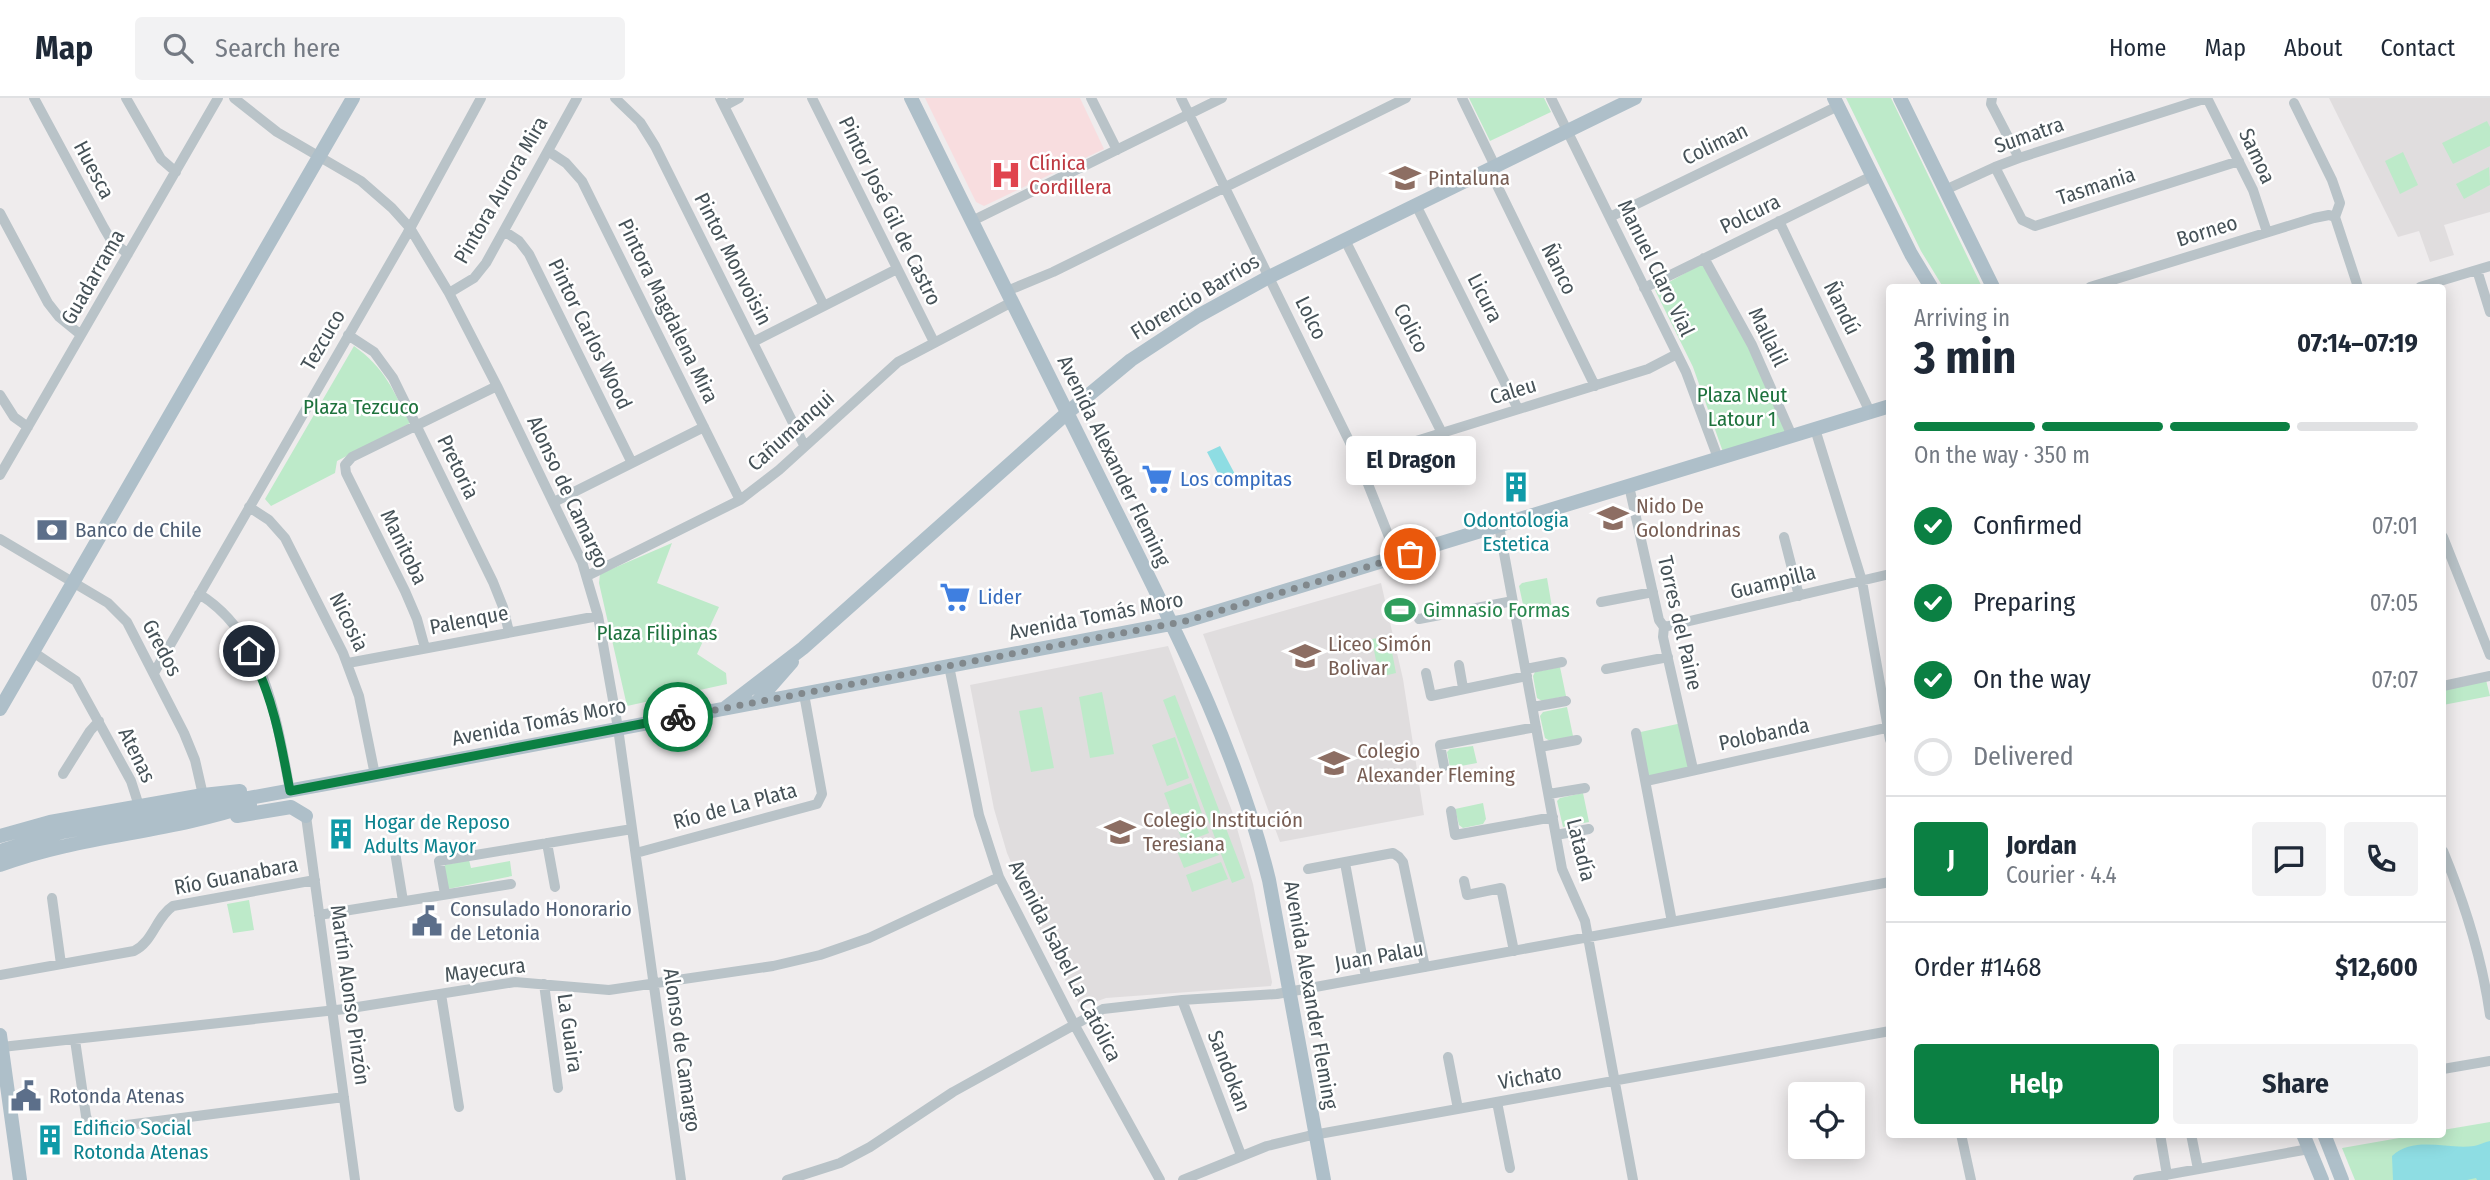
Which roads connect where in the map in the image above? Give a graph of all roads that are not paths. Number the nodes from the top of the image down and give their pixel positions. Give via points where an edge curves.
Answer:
1 (34, 98) edge
2 (126, 98) edge
3 (218, 98) edge
4 (234, 98) edge
5 (353, 98) edge
6 (481, 98) edge
7 (577, 98) edge
8 (615, 98) edge
9 (739, 98) edge
10 (812, 98) edge
11 (911, 98) edge
12 (1091, 98) edge
13 (1181, 98) edge
14 (1222, 98) edge
15 (1406, 98) edge
16 (1462, 98) edge
17 (1551, 98) edge
18 (1634, 98) edge
19 (1900, 98) edge
20 (1992, 98) edge
21 (2207, 98) edge
22 (722, 102) edge
23 (1836, 102) edge
24 (2294, 103) dead end
25 (1189, 114) junction
26 (1567, 131) junction
27 (1117, 150) junction
28 (548, 151) junction
29 (319, 156) junction
30 (2019, 158) junction
31 (2239, 161) junction
32 (1995, 167) junction
33 (1492, 168) junction
34 (176, 172) junction
35 (1872, 176) junction
36 (1225, 187) junction
37 (1945, 190) junction
38 (1416, 205) junction
39 (0, 213) edge
40 (1610, 217) junction
41 (2335, 217) junction
42 (972, 221) junction
43 (1779, 221) junction
44 (410, 228) junction
45 (504, 231) junction
46 (2267, 232) junction
47 (1345, 240) junction
48 (128, 254) junction
49 (1704, 258) junction
50 (2490, 266) edge
51 (897, 269) junction
52 (2477, 270) junction
53 (1269, 277) junction
54 (1929, 284) edge
55 (1992, 284) edge
56 (2100, 284) edge
57 (2357, 284) edge
58 (2430, 284) edge
59 (1644, 288) junction
60 (449, 293) junction
61 (1010, 297) junction
62 (824, 306) junction
63 (2490, 312) edge
64 (81, 335) junction
65 (348, 335) junction
66 (753, 342) junction
67 (934, 342) junction
68 (1677, 354) junction
69 (497, 386) junction
70 (1595, 386) junction
71 (0, 395) edge
72 (1886, 407) edge
73 (1518, 410) junction
74 (1870, 412) junction
75 (1067, 413) junction
76 (416, 425) junction
77 (28, 427) junction
78 (704, 427) junction
79 (1815, 429) junction
80 (1442, 433) junction
81 (1792, 436) junction
82 (804, 445) junction
83 (1718, 458) junction
84 (1358, 459) junction
85 (632, 463) junction
86 (0, 475) edge
87 (1629, 486) junction
88 (740, 500) junction
89 (554, 502) junction
90 (249, 507) junction
91 (1499, 526) junction
92 (1784, 537) dead end
93 (0, 539) edge
94 (2446, 545) edge
95 (1398, 557) junction
96 (1886, 574) edge
97 (587, 576) junction
98 (1862, 580) junction
99 (73, 584) junction
100 (1653, 592) junction
101 (199, 594) junction
102 (1799, 596) junction
103 (1513, 601) junction
104 (1601, 602) dead end
105 (598, 616) junction
106 (1419, 619) dead end
107 (1171, 624) junction
108 (1664, 627) junction
109 (509, 632) junction
110 (425, 648) junction
111 (803, 648) junction
112 (33, 652) junction
113 (2490, 655) edge
114 (1668, 657) junction
115 (1562, 662) dead end
116 (348, 663) junction
117 (1459, 665) dead end
118 (949, 666) junction
119 (1606, 669) dead end
120 (1526, 672) junction
121 (154, 673) junction
122 (1426, 673) dead end
123 (2490, 676) edge
124 (2446, 685) edge
125 (1463, 688) junction
126 (804, 694) junction
127 (1566, 701) dead end
128 (756, 703) junction
129 (1533, 707) junction
130 (0, 709) edge
131 (724, 709) junction
132 (1886, 711) edge
133 (99, 721) junction
134 (1536, 727) junction
135 (618, 728) junction
136 (1886, 728) edge
137 (1636, 733) dead end
138 (1577, 740) dead end
139 (1540, 747) junction
140 (1444, 766) dead end
141 (1693, 769) junction
142 (63, 774) dead end
143 (375, 775) junction
144 (1646, 781) junction
145 (311, 787) junction
146 (1585, 788) dead end
147 (290, 791) junction
148 (203, 794) junction
149 (1549, 794) junction
150 (139, 806) junction
151 (1451, 811) dead end
152 (306, 816) junction
153 (1553, 817) junction
154 (204, 819) junction
155 (632, 828) junction
156 (1588, 829) dead end
157 (1556, 835) junction
158 (0, 836) edge
159 (547, 843) junction
160 (0, 851) edge
161 (395, 852) dead end
162 (636, 853) junction
163 (2446, 859) edge
164 (1345, 863) junction
165 (0, 865) edge
166 (1308, 869) dead end
167 (999, 877) junction
168 (314, 880) junction
169 (1464, 881) dead end
170 (1886, 883) edge
171 (511, 884) dead end
172 (555, 887) dead end
173 (445, 894) junction
174 (52, 898) dead end
175 (403, 901) junction
176 (319, 915) junction
177 (1672, 922) junction
178 (1588, 937) junction
179 (1514, 951) junction
180 (61, 964) junction
181 (1425, 967) junction
182 (0, 975) edge
183 (1366, 978) junction
184 (654, 983) junction
185 (544, 984) junction
186 (1289, 992) junction
187 (441, 994) junction
188 (1182, 1000) junction
189 (332, 1010) junction
190 (2490, 1015) edge
191 (1074, 1024) junction
192 (1886, 1032) edge
193 (75, 1040) junction
194 (1, 1041) edge
195 (1448, 1056) dead end
196 (2490, 1061) edge
197 (2446, 1068) edge
198 (1614, 1082) junction
199 (558, 1088) dead end
200 (344, 1097) junction
201 (1, 1100) edge
202 (1497, 1102) junction
203 (459, 1107) dead end
204 (1458, 1109) junction
205 (1315, 1135) junction
206 (1962, 1138) edge
207 (2161, 1138) edge
208 (2192, 1138) edge
209 (2305, 1138) edge
210 (2326, 1138) edge
211 (2309, 1149) junction
212 (1241, 1155) junction
213 (1510, 1168) dead end
214 (2198, 1169) junction
215 (2167, 1175) junction
216 (11, 1180) edge
217 (20, 1180) edge
218 (355, 1180) edge
219 (681, 1180) edge
220 (787, 1180) edge
221 (1160, 1180) edge
222 (1183, 1180) edge
223 (1324, 1180) edge
224 (1633, 1180) edge
225 (1971, 1180) edge
226 (2138, 1180) edge
227 (2322, 1180) edge
228 (2342, 1180) edge

1 - 48 street, Huesca via 111,240
2 - 34 street via 160,159
3 - 34 street, Guadarrama
4 - 29 street, Alonso de Camargo via 270,127
5 - 29 main road
6 - 44 street, Tezcuco
7 - 28 street, Pintora Aurora Mira
8 - 66 street, Pintor Monvoisin via 648,133
9 - 22 street
10 - 51 street, Pintor José Gil de Castro
11 - 42 main road, Avenida Alexander Fleming
12 - 27 street
13 - 25 street, Lolco
14 - 25 street
15 - 36 street, Cañumanqui
16 - 33 street, Ñanco
17 - 26 street, Manuel Claro Vial
18 - 26 main road, Florencio Barrios
19 - 37 main road
20 - 30 street
21 - 30 street, Sumatra
21 - 31 street, Samoa
22 - 62 street
23 - 35 main road
23 - 40 street, Coliman
24 - 41 street via 2340,202
25 - 27 street
25 - 36 street, Lolco
26 - 33 main road, Florencio Barrios
26 - 40 street, Manuel Claro Vial
27 - 42 street
28 - 45 street, Pintora Aurora Mira
28 - 78 street, Pintora Magdalena Mira via 582,181
29 - 44 street, Alonso de Camargo via 361,181
29 - 99 main road
30 - 32 street, Sumatra
31 - 32 street, Tasmania via 2035,226 2022,220
31 - 46 street, Samoa
32 - 37 street, Sumatra
33 - 38 main road, Florencio Barrios
33 - 70 street, Ñanco
34 - 48 street, Guadarrama
35 - 43 street, Polcura
35 - 54 main road
36 - 53 street, Lolco
36 - 61 street, Cañumanqui
37 - 55 main road
38 - 47 main road, Florencio Barrios
38 - 73 street, Licura
39 - 64 street via 48,303
40 - 59 street, Manuel Claro Vial
41 - 46 street, Borneo
41 - 57 street
42 - 61 main road, Avenida Alexander Fleming
43 - 49 street, Polcura
43 - 74 street, Ñandú
44 - 60 street, Alonso de Camargo
44 - 65 street, Tezcuco
45 - 60 street, Pintora Aurora Mira via 481,271
45 - 85 street, Pintor Carlos Wood via 529,254
46 - 56 street, Borneo
47 - 53 main road, Florencio Barrios
47 - 80 street, Colico
48 - 64 street, Guadarrama
49 - 59 street, Polcura
49 - 81 street, Mallalil via 1752,345
50 - 52 street
51 - 62 street
51 - 67 street, Pintor José Gil de Castro
52 - 58 street
52 - 63 street
53 - 75 main road, Florencio Barrios via 1154,343
53 - 84 street, Lolco
59 - 68 street, Manuel Claro Vial
60 - 69 street, Alonso de Camargo
61 - 67 street, Cañumanqui
61 - 75 main road, Avenida Alexander Fleming
62 - 66 street
64 - 77 street, Guadarrama
65 - 76 street, Pretoria via 384,364
65 - 90 street, Tezcuco
66 - 82 street, Pintor Monvoisin
67 - 82 street, Cañumanqui via 898,362
68 - 70 street, Caleu
68 - 83 street, Manuel Claro Vial
69 - 76 street
69 - 89 street, Alonso de Camargo
70 - 73 street, Caleu
71 - 77 street via 14,417
72 - 74 main road, Avenida Tomás Moro
73 - 80 street, Caleu
74 - 79 main road, Avenida Tomás Moro
75 - 107 main road, Avenida Alexander Fleming
75 - 111 main road, Florencio Barrios
76 - 109 street, Pretoria via 496,589
76 - 110 street, Manitoba via 345,465 411,605
77 - 86 street, Guadarrama
78 - 85 street
78 - 88 street, Pintora Magdalena Mira
79 - 81 main road, Avenida Tomás Moro
79 - 98 street
80 - 84 street, Caleu
81 - 83 main road, Avenida Tomás Moro
82 - 88 street, Cañumanqui
83 - 87 main road, Avenida Tomás Moro
84 - 95 street, Lolco
85 - 89 street
87 - 91 main road, Avenida Tomás Moro
87 - 100 street, Torres del Paine
88 - 97 street, Cañumanqui
89 - 97 street, Alonso de Camargo
90 - 101 street, Tezcuco
90 - 116 street, Nicosia via 285,538
91 - 95 main road, Avenida Tomás Moro
91 - 103 street, Latadía
92 - 102 street
93 - 99 street, Gredos
94 - 113 street
95 - 107 main road, Avenida Tomás Moro
96 - 98 street, Guampilla
97 - 105 street, Alonso de Camargo
98 - 102 street, Guampilla
98 - 132 street
99 - 112 main road
99 - 121 street, Gredos via 118,612
100 - 104 street
100 - 108 street, Torres del Paine
101 - 121 street, Tezcuco
101 - 147 street via 229,618 257,666 277,723
102 - 108 street, Guampilla
103 - 106 street
103 - 120 street, Latadía
105 - 109 street, Palenque
105 - 135 street, Alonso de Camargo
107 - 118 main road, Avenida Tomás Moro
107 - 186 main road, Avenida Alexander Fleming via 1229,754 1258,837
108 - 114 street, Torres del Paine
109 - 110 street, Palenque
110 - 116 street, Palenque
111 - 128 main road, Florencio Barrios
111 - 131 main road, Florencio Barrios
112 - 130 main road
112 - 133 street, Atenas via 73,678
114 - 119 street
114 - 141 street, Torres del Paine
115 - 120 street
116 - 143 street, Nicosia
117 - 125 street
118 - 126 main road, Avenida Tomás Moro
118 - 167 street, Avenida Isabel La Católica via 979,815
120 - 125 street
120 - 129 street, Latadía
121 - 148 street, Gredos via 195,760
122 - 125 street via 1431,696
123 - 124 street
126 - 128 main road, Avenida Tomás Moro
126 - 162 street, Río de La Plata via 822,794 817,804
127 - 129 street
128 - 131 main road, Avenida Tomás Moro
129 - 134 street, Latadía
131 - 135 main road, Avenida Tomás Moro
133 - 142 street, Atenas
133 - 150 street, Atenas via 131,780
134 - 139 street, Latadía
134 - 140 street via 1440,746
135 - 143 main road, Avenida Tomás Moro
135 - 155 street, Alonso de Camargo
136 - 141 street, Polobanda
137 - 144 street
138 - 139 street
139 - 149 street, Latadía
141 - 144 street, Polobanda
143 - 145 main road, Avenida Tomás Moro
144 - 177 street
145 - 147 main road, Avenida Tomás Moro
145 - 152 main road
146 - 149 street
147 - 148 main road, Avenida Tomás Moro
147 - 154 main road, Avenida Tomás Moro
147 - 160 main road, Avenida Tomás Moro via 62,832
148 - 150 main road, Avenida Tomás Moro
149 - 153 street, Latadía
150 - 158 main road, Avenida Tomás Moro
151 - 153 street via 1455,835
152 - 154 main road via 291,807
152 - 168 street, Martín Alonso Pinzón
153 - 157 street, Latadía
154 - 165 main road, Avenida Tomás Moro via 36,853
155 - 159 street
155 - 162 street, Alonso de Camargo
156 - 157 street
157 - 178 street, Latadía via 1565,880
159 - 172 street
159 - 173 street via 439,861
161 - 175 street
162 - 184 street, Alonso de Camargo
163 - 190 street via 2468,917
164 - 166 street
164 - 181 street via 1393,853 1403,862
164 - 183 street
167 - 184 street, Mayecura via 876,935 820,955
167 - 191 street, Avenida Isabel La Católica
168 - 176 street, Martín Alonso Pinzón
168 - 180 street, Río Guanabara via 173,906 138,949
169 - 179 street via 1467,895 1500,883
170 - 177 street, Juan Palau
171 - 173 street
173 - 175 street
174 - 180 street
175 - 176 street
176 - 189 street, Martín Alonso Pinzón
177 - 178 street, Juan Palau
178 - 179 street, Juan Palau
178 - 198 street, Latadía
179 - 181 street, Juan Palau
180 - 182 street, Río Guanabara
181 - 183 street, Juan Palau
183 - 186 street, Juan Palau
184 - 185 street, Mayecura via 609,990
184 - 219 street, Alonso de Camargo
185 - 187 street, Mayecura via 516,982
185 - 199 street, La Guaira
186 - 188 street, Juan Palau
186 - 205 main road, Avenida Alexander Fleming
187 - 189 street, Mayecura
187 - 203 street
188 - 191 street, Juan Palau via 1115,1006
188 - 212 street, Sandokan
189 - 193 street, Mayecura
189 - 200 street, Martín Alonso Pinzón
191 - 220 street, Juan Palau via 953,1092 870,1147 840,1163
191 - 221 street, Avenida Isabel La Católica
192 - 198 street, Vichato
193 - 194 street, Mayecura
193 - 200 street via 86,1116 96,1129
194 - 217 main road
195 - 204 street
196 - 197 street
198 - 202 street, Vichato
198 - 224 street, Latadía
200 - 218 street, Martín Alonso Pinzón
201 - 216 main road
202 - 204 street, Vichato
202 - 213 street
204 - 205 street, Vichato
205 - 212 street, Vichato
205 - 223 main road, Avenida Alexander Fleming
206 - 225 street
207 - 215 street
208 - 214 street
209 - 211 main road
210 - 228 main road
211 - 214 street
211 - 227 main road
212 - 222 street, Vichato
214 - 215 street
215 - 226 street

